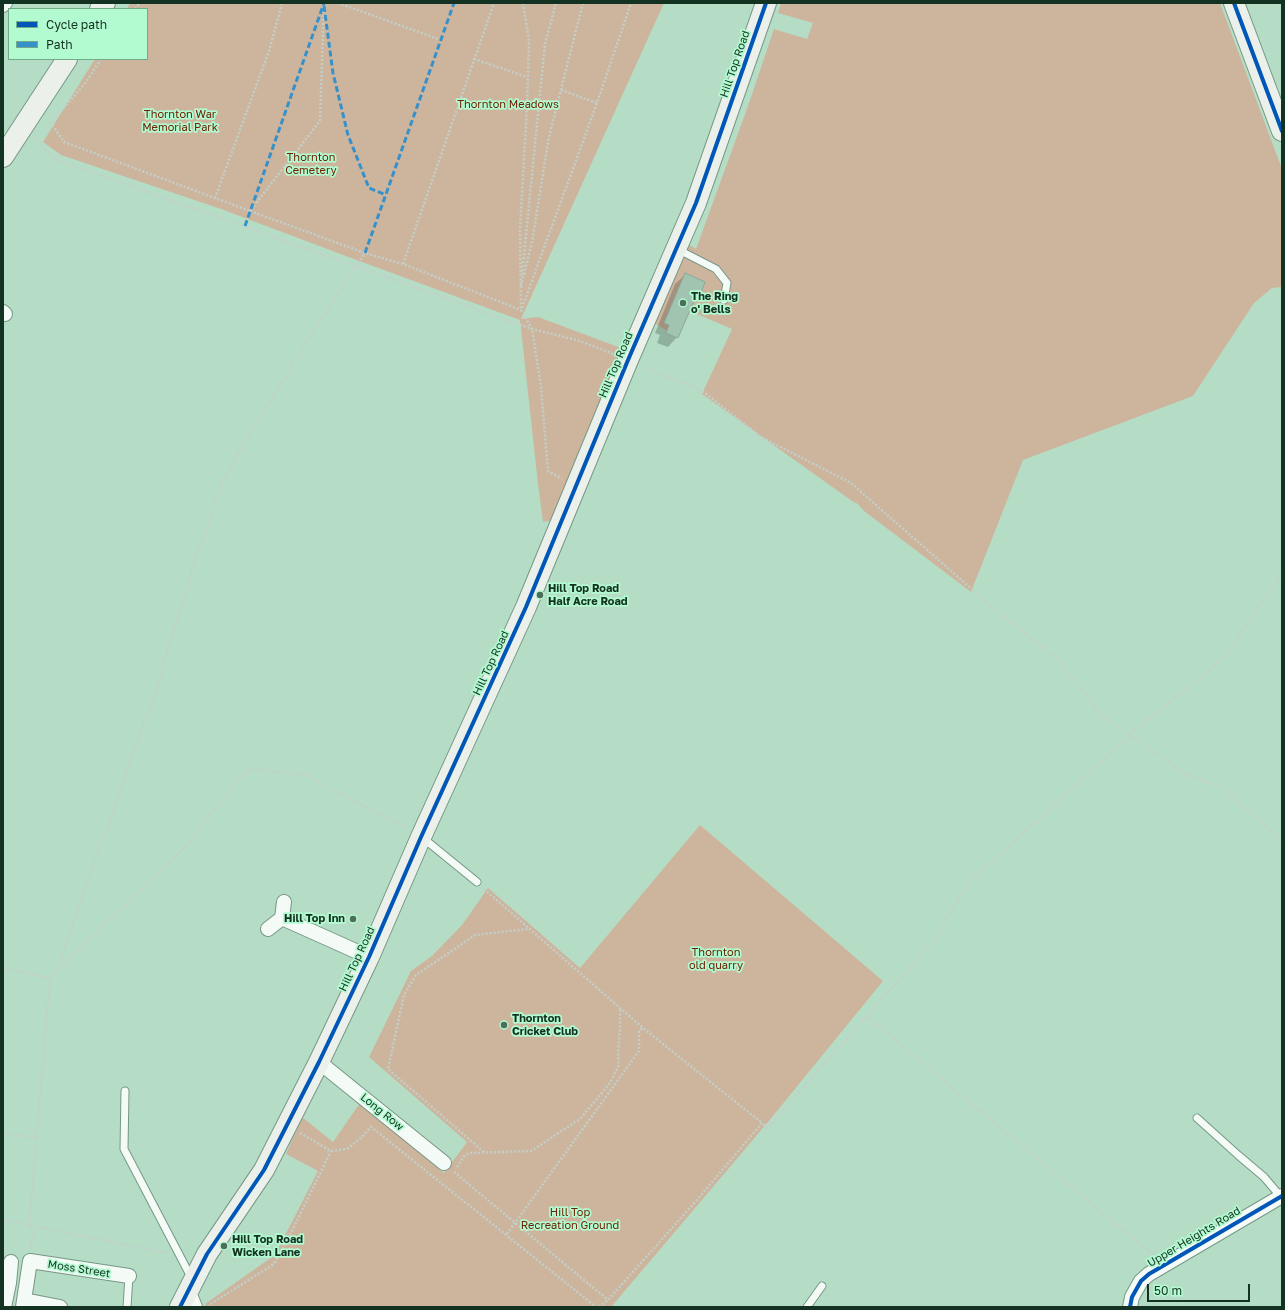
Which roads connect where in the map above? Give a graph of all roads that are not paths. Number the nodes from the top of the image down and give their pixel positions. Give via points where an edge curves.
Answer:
1 (766, 3) edge
2 (1234, 3) edge
3 (67, 60) edge
4 (1282, 131) edge
5 (3, 157) edge
6 (677, 249) junction
7 (724, 300) dead end
8 (421, 837) junction
9 (477, 882) road end
10 (284, 902) dead end
11 (282, 918) junction
12 (268, 929) dead end
13 (368, 957) junction
14 (319, 1062) junction
15 (125, 1091) dead end
16 (1197, 1118) dead end
17 (444, 1163) dead end
18 (1281, 1196) edge
19 (11, 1262) dead end
20 (129, 1276) joint
21 (822, 1286) dead end
22 (189, 1296) edge
23 (23, 1304) edge
24 (4, 1307) edge
25 (60, 1307) edge
26 (127, 1307) edge
27 (807, 1307) edge
28 (1130, 1307) edge

1 - 6 street, Hill Top Road via 696,203
2 - 4 street
3 - 5 street
6 - 7 lane via 716,269 727,283
6 - 8 street, Hill Top Road via 628,360 526,607
8 - 9 lane
8 - 13 street, Hill Top Road
10 - 11 street
11 - 12 street
11 - 13 street
13 - 14 street, Hill Top Road
14 - 17 street, Long Row
14 - 22 street, Hill Top Road via 264,1170 207,1254
15 - 22 lane via 124,1149 179,1255
16 - 18 lane via 1264,1177
18 - 28 street, Upper Heights Road via 1149,1274 1141,1281
19 - 24 street
20 - 23 street, Moss Street via 30,1261
20 - 26 lane
21 - 27 lane
23 - 25 street

